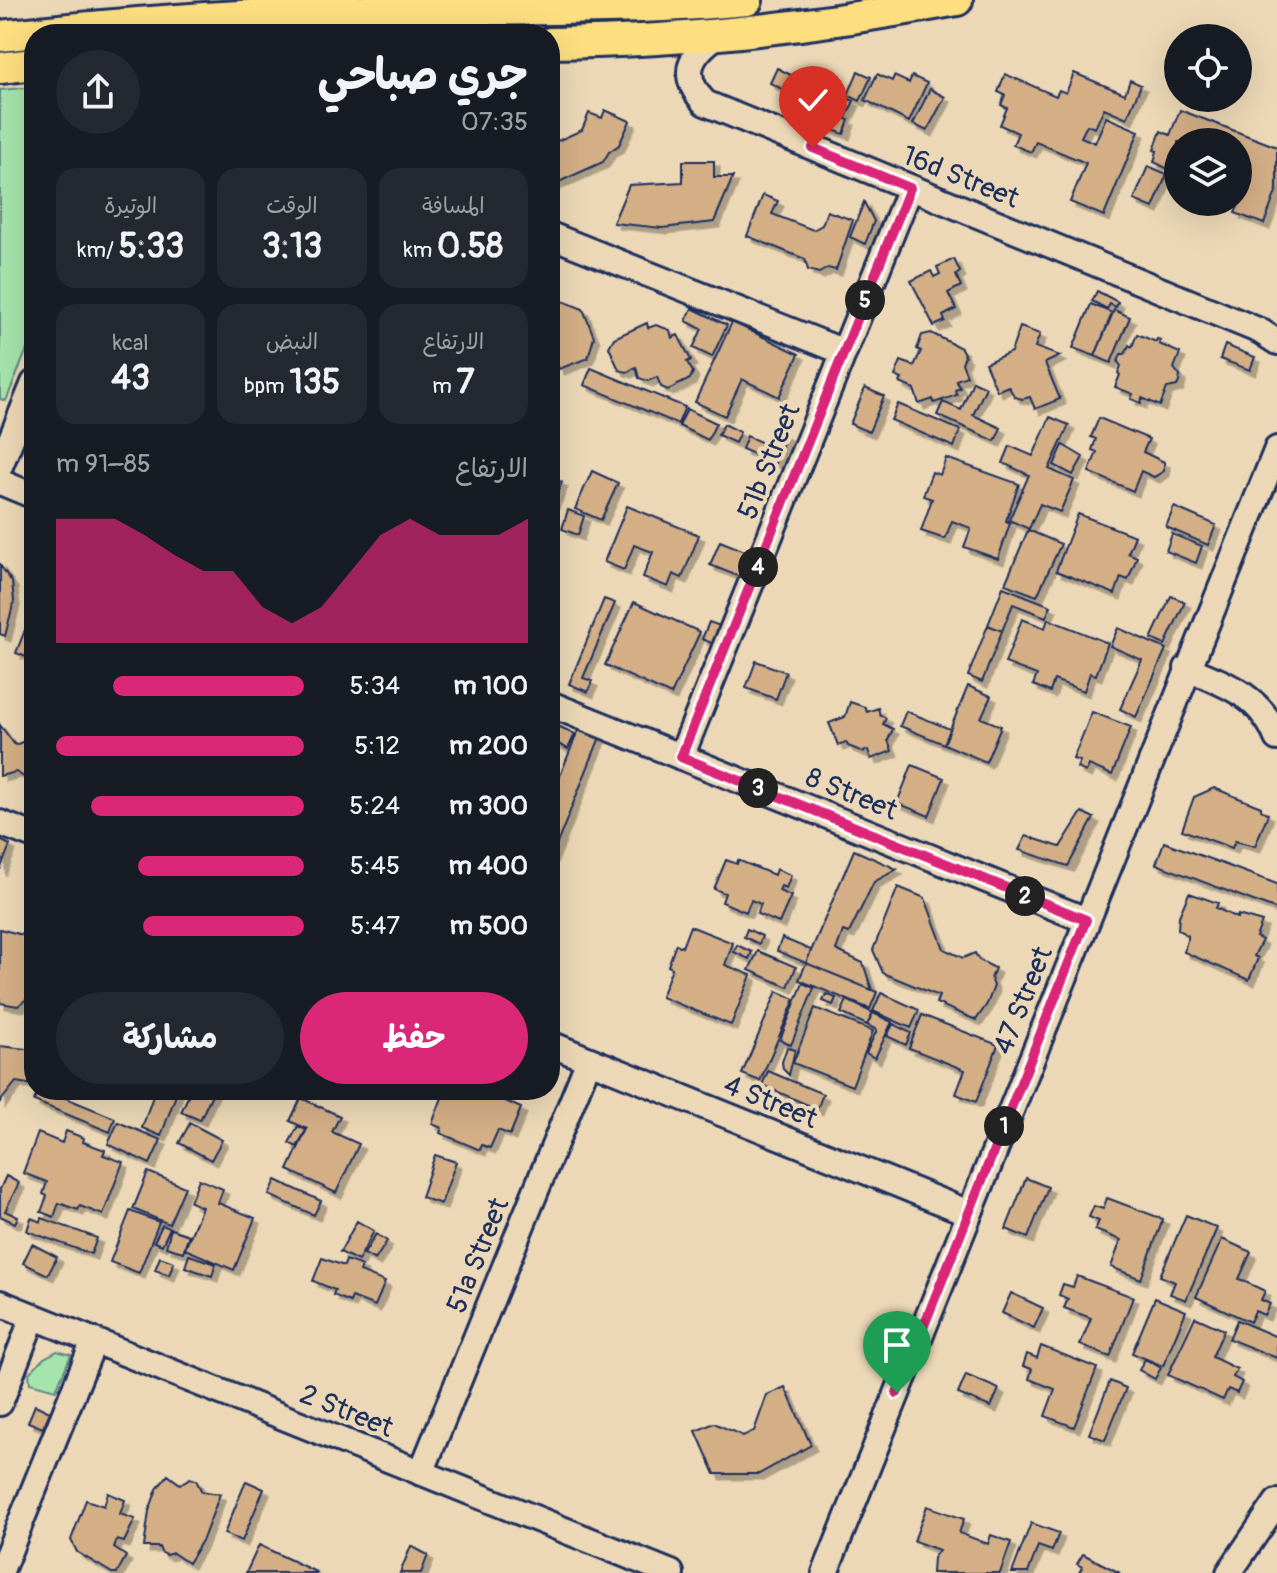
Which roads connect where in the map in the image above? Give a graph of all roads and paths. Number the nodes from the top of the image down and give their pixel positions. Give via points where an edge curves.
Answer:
1 (747, 0) edge
2 (957, 0) edge
3 (116, 24) edge
4 (722, 32) junction
5 (24, 34) edge
6 (0, 36) edge
7 (560, 42) edge
8 (24, 65) edge
9 (0, 68) edge
10 (910, 188) junction
11 (560, 239) edge
12 (1277, 342) edge
13 (844, 352) junction
14 (24, 407) edge
15 (1277, 449) edge
16 (0, 466) edge
17 (0, 482) edge
18 (24, 492) edge
19 (1187, 668) junction
20 (560, 708) edge
21 (1277, 738) edge
22 (681, 757) junction
23 (0, 823) edge
24 (24, 832) edge
25 (1086, 920) junction
26 (560, 1048) edge
27 (589, 1060) junction
28 (969, 1213) junction
29 (0, 1303) edge
30 (33, 1317) junction
31 (94, 1341) junction
32 (0, 1403) edge
33 (421, 1473) junction
34 (1277, 1502) edge
35 (5, 1545) edge
36 (618, 1563) edge
37 (0, 1573) edge
38 (671, 1573) edge
39 (825, 1573) edge
40 (1229, 1573) edge

1 - 3 main road via 251,14
2 - 4 main road
4 - 7 main road
4 - 10 street, 16d Street via 703,44 690,67 690,81 705,103
5 - 6 main road
8 - 9 main road
10 - 12 street, 16d Street
10 - 13 street, 51b Street
11 - 13 street
13 - 22 street, 51b Street
14 - 16 street
15 - 19 street, 47 Street
17 - 18 street
19 - 21 street via 1243,693 1265,714
19 - 25 street, 47 Street
20 - 22 street, 8 Street
22 - 25 street, 8 Street
23 - 24 street
25 - 28 street, 47 Street
26 - 27 street, 4 Street
27 - 28 street, 4 Street
27 - 33 street, 51a Street
28 - 39 street, 47 Street
29 - 30 street, 2 Street
30 - 31 street, 2 Street
30 - 32 street
31 - 33 street, 2 Street
31 - 35 street
33 - 36 street, 2 Street
34 - 40 street
35 - 37 street
36 - 38 street, 2 Street

